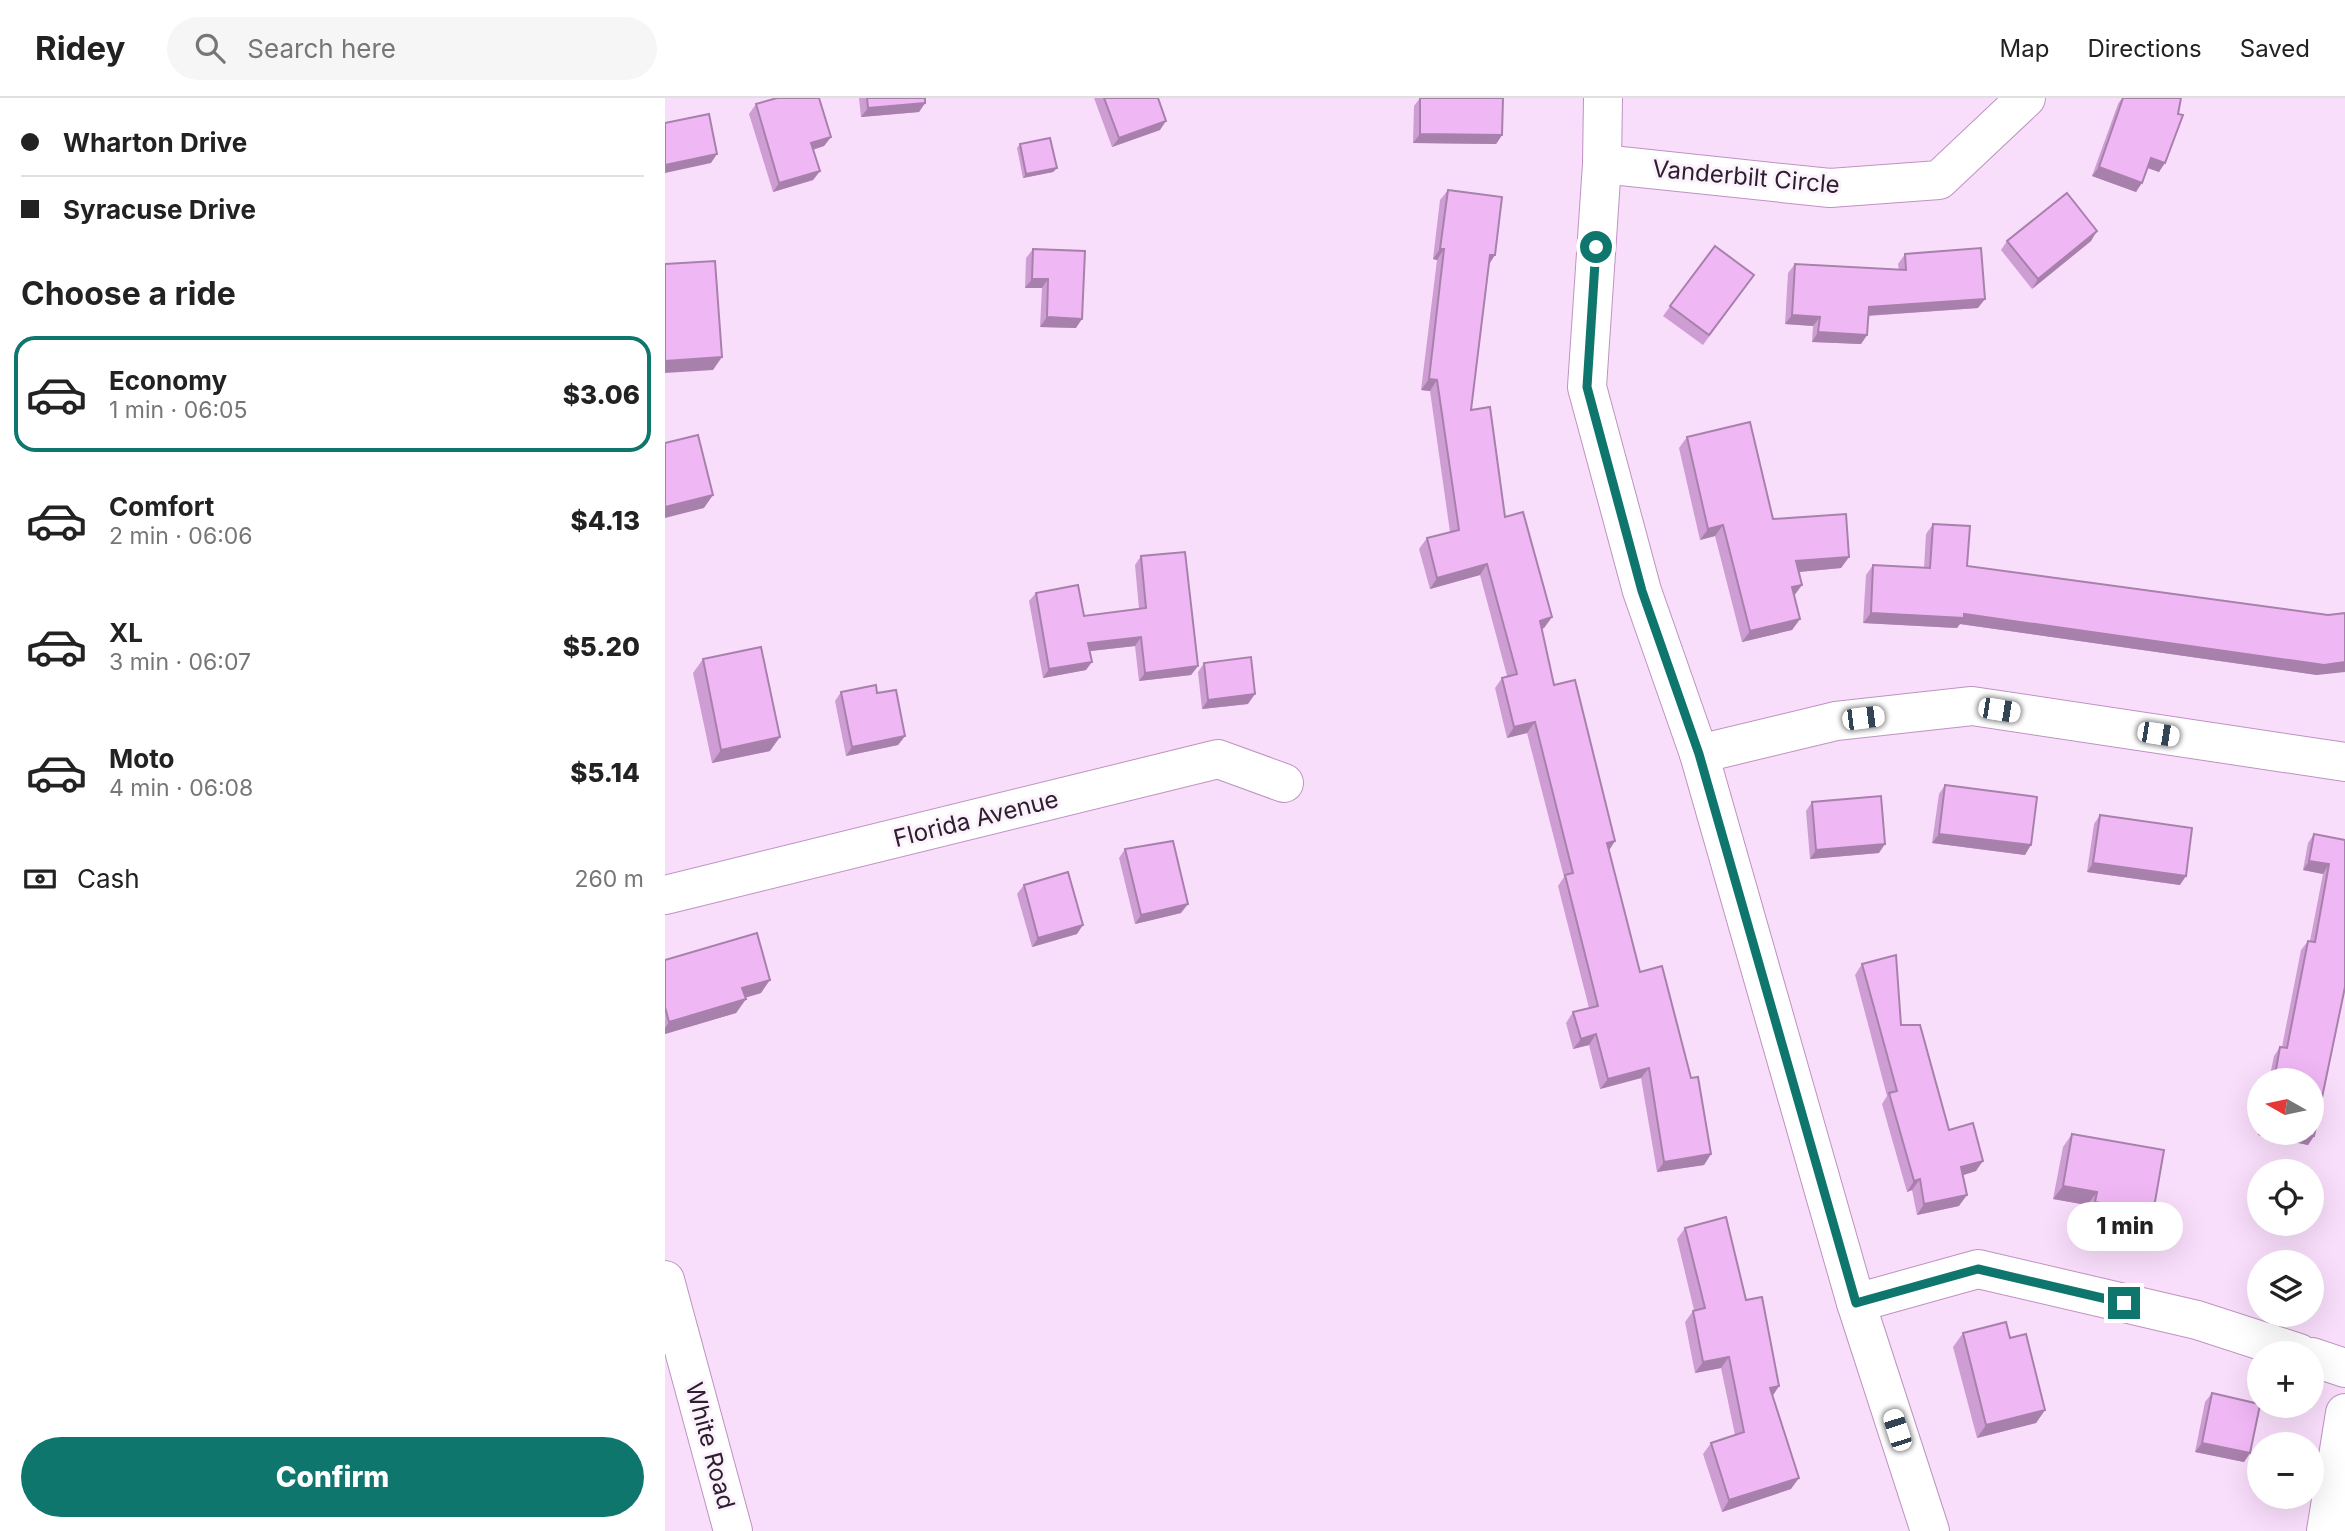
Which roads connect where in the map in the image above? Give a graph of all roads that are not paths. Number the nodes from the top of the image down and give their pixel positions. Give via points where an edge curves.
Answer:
1 (1603, 98) edge
2 (2026, 98) edge
3 (1602, 164) junction
4 (1699, 754) junction
5 (2345, 761) edge
6 (1284, 783) dead end
7 (665, 895) edge
8 (665, 1280) edge
9 (1856, 1303) junction
10 (2262, 1341) edge
11 (2324, 1361) edge
12 (2345, 1368) edge
13 (2345, 1413) edge
14 (733, 1531) edge
15 (1930, 1531) edge
16 (2326, 1531) edge

1 - 3 street
2 - 3 street, Vanderbilt Circle via 1939,180 1830,188
3 - 4 street via 1587,387 1642,591
4 - 5 street via 1836,722 1972,706
4 - 9 street
6 - 7 street, Florida Avenue via 1219,760
8 - 14 street, White Road
9 - 10 street via 1978,1269 2197,1320
9 - 15 street
11 - 12 street
13 - 16 street

